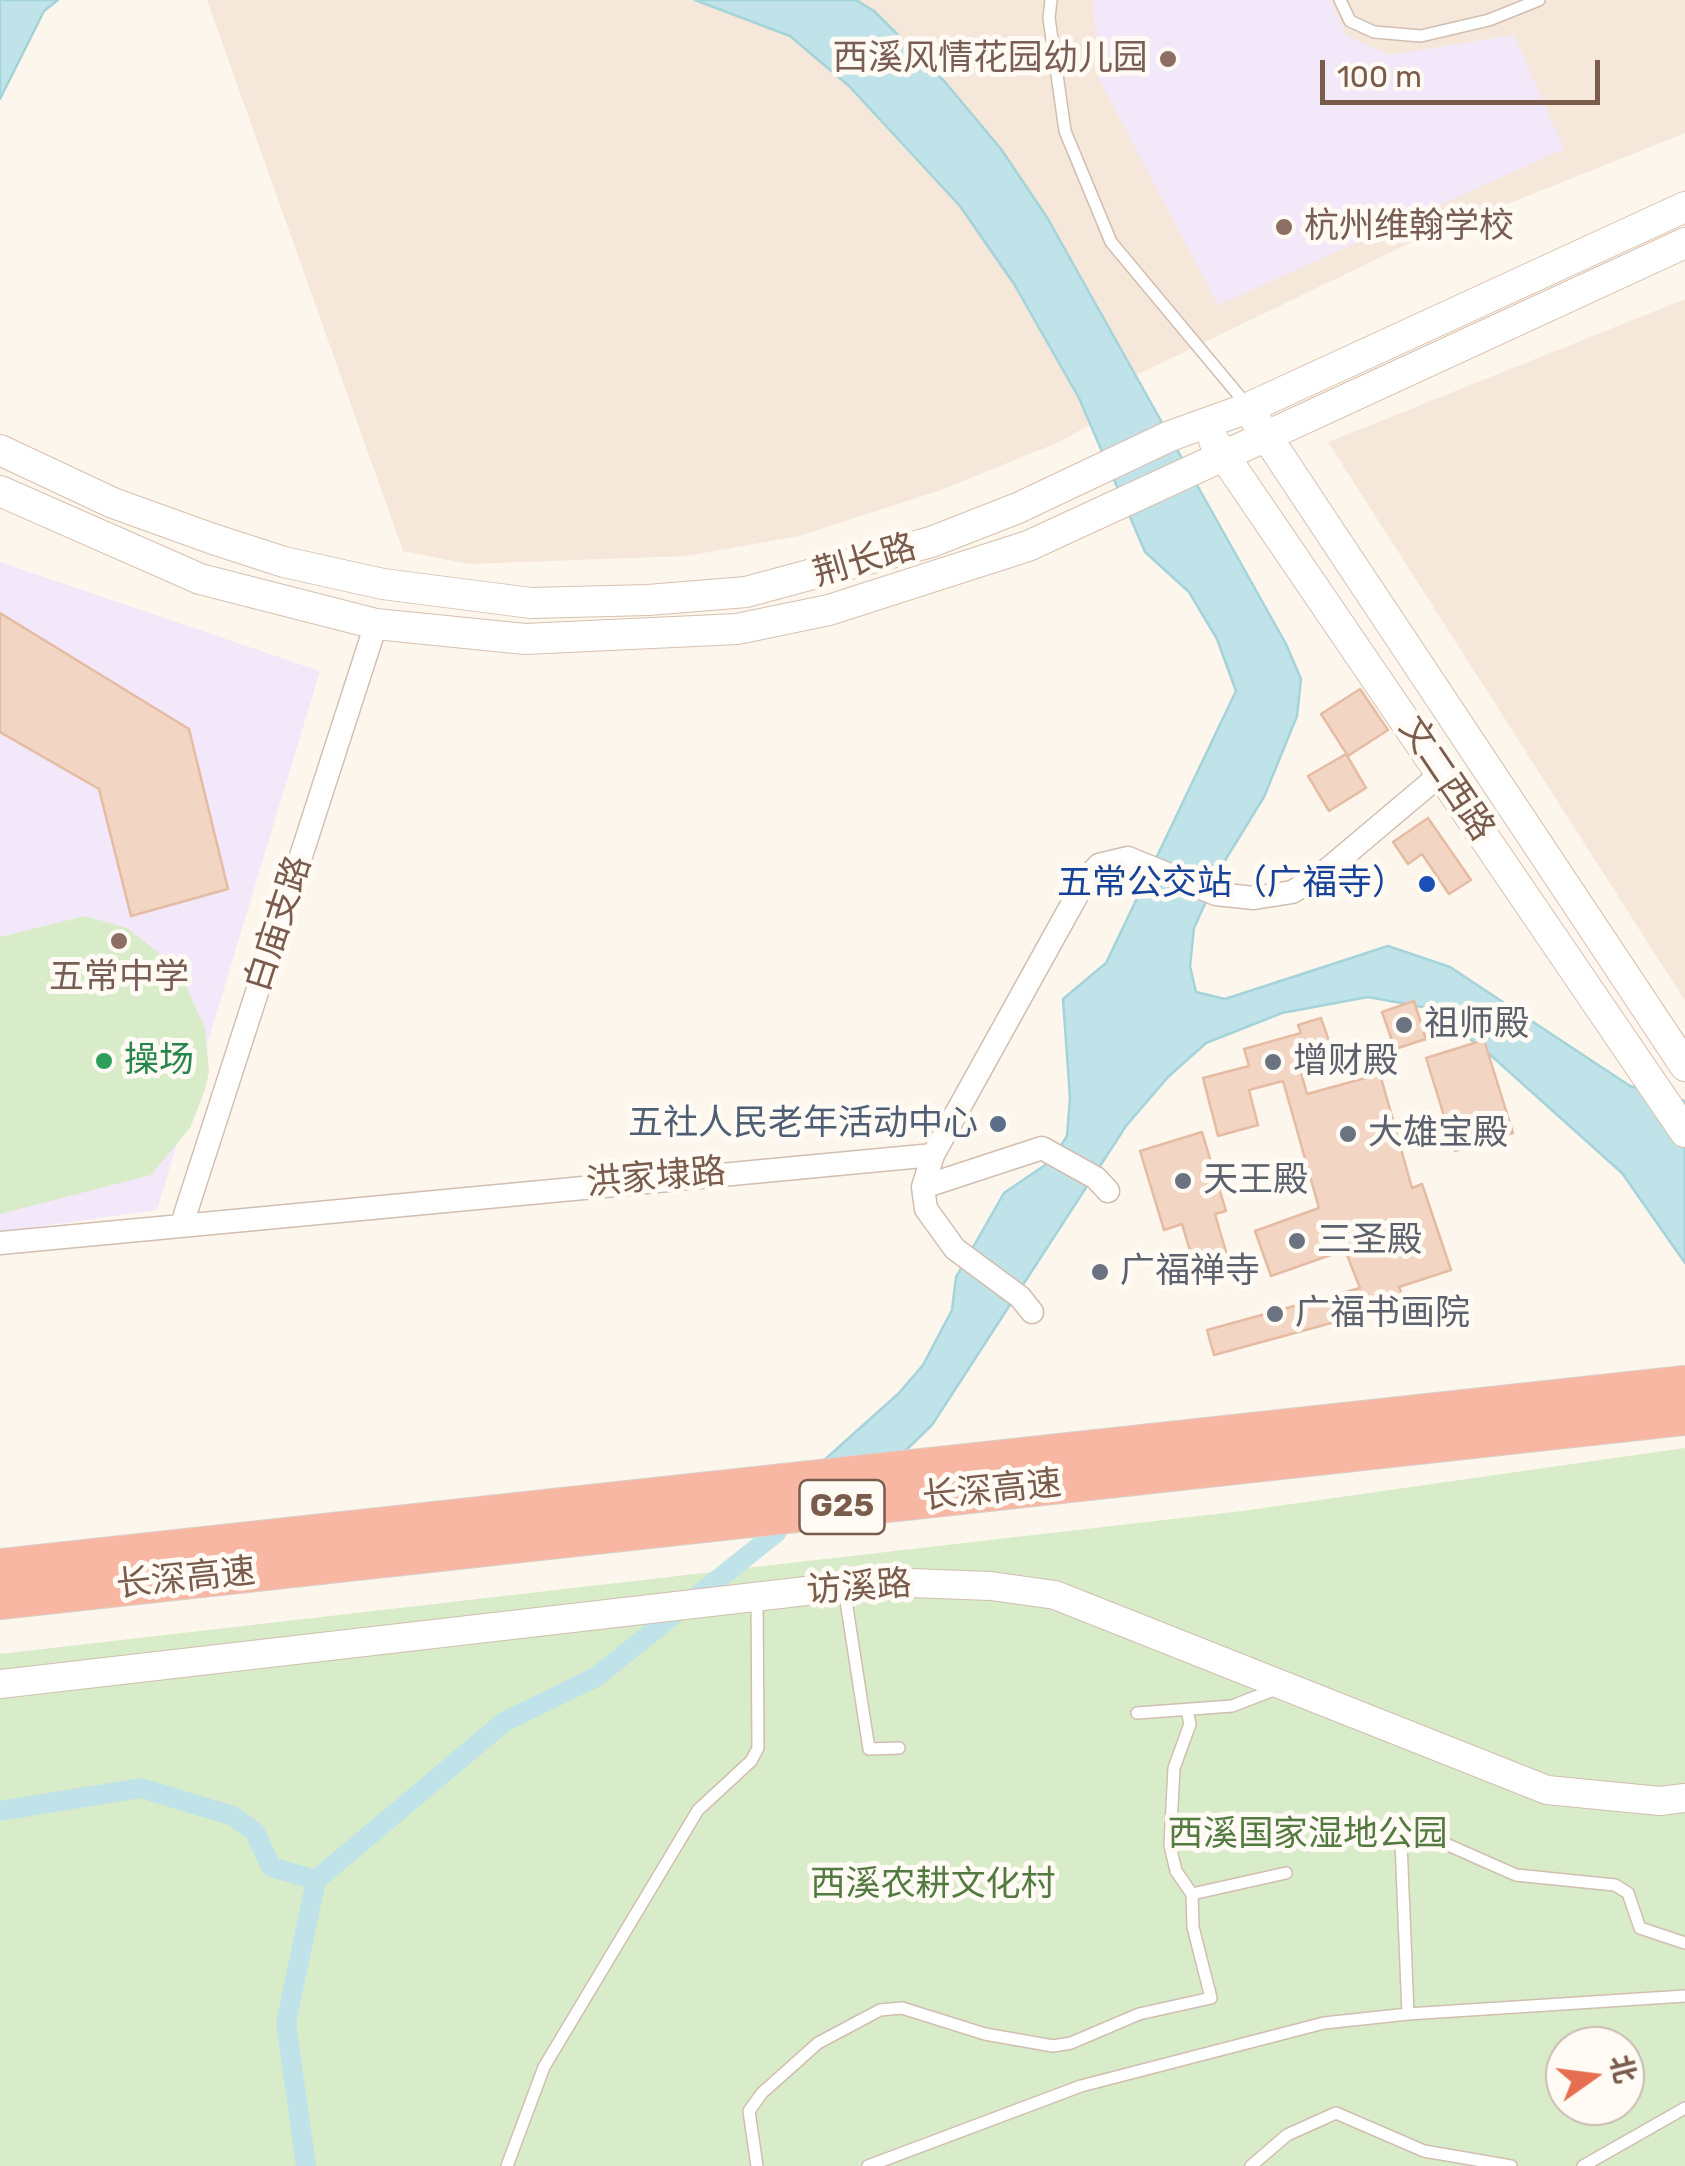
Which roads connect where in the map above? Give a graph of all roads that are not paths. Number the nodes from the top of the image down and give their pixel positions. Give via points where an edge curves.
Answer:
1 (1051, 0) edge
2 (1340, 0) edge
3 (1539, 0) edge
4 (1685, 207) edge
5 (1685, 243) edge
6 (1248, 408) junction
7 (1205, 427) junction
8 (1266, 436) junction
9 (0, 450) edge
10 (1224, 455) junction
11 (0, 491) edge
12 (376, 624) junction
13 (1442, 773) junction
14 (1682, 1062) edge
15 (1685, 1132) edge
16 (933, 1155) junction
17 (1102, 1184) dead end
18 (923, 1187) junction
19 (182, 1224) junction
20 (0, 1244) edge
21 (1026, 1304) dead end
22 (1685, 1386) edge
23 (1685, 1415) edge
24 (0, 1568) edge
25 (844, 1588) junction
26 (756, 1597) junction
27 (0, 1599) edge
28 (0, 1684) edge
29 (1284, 1685) junction
30 (1188, 1710) junction
31 (1138, 1713) dead end
32 (899, 1748) dead end
33 (1685, 1798) edge
34 (1286, 1873) dead end
35 (1192, 1894) junction
36 (1685, 1943) edge
37 (1685, 1996) edge
38 (1408, 2014) junction
39 (1685, 2108) edge
40 (507, 2166) edge
41 (757, 2166) edge
42 (868, 2166) edge
43 (1251, 2166) edge
44 (1511, 2166) edge
45 (1583, 2166) edge

1 - 6 lane via 1048,18 1066,131 1111,242
2 - 3 lane via 1350,21 1374,32 1420,36
4 - 6 main road, 荆长路
5 - 8 main road, 荆长路
6 - 7 main road, 荆长路
6 - 8 main road, 文二西路
7 - 9 main road, 荆长路 via 1170,436 931,542 798,580 746,592 531,603 384,584 284,562 113,503
7 - 10 main road, 文二西路
8 - 10 main road, 荆长路
8 - 14 main road, 文二西路
10 - 12 main road, 荆长路 via 1028,546 829,610 737,629 525,639
10 - 13 main road, 文二西路
11 - 12 main road, 荆长路 via 200,579
12 - 19 street, 白庙支路
13 - 15 main road, 文二西路
13 - 16 street via 1292,892 1216,894 1114,858 1086,879
16 - 18 street
16 - 19 street, 洪家埭路
17 - 18 street via 1042,1148
18 - 21 street via 926,1208 954,1249
19 - 20 street, 洪家埭路
22 - 24 highway, 长深高速 / G25
23 - 27 highway, 长深高速 / G25
25 - 26 street, 访溪路
25 - 29 street, 访溪路 via 928,1583 1054,1595
25 - 32 lane via 869,1749
26 - 28 street, 访溪路
26 - 40 lane via 758,1748 688,1826 544,2068
29 - 30 lane via 1232,1706
29 - 33 street, 访溪路 via 1547,1790
30 - 31 lane
30 - 35 lane via 1190,1724 1174,1768 1170,1845 1176,1871
34 - 35 lane
35 - 41 lane via 1211,1998 1139,2014 1053,2046 902,2008 880,2010 818,2043 762,2093 749,2111
36 - 38 lane via 1640,1928 1628,1892 1616,1885 1516,1875 1430,1837 1412,1836 1401,1842
37 - 38 lane
38 - 42 lane via 1324,2023 1081,2086
39 - 45 lane
43 - 44 lane via 1287,2134 1336,2113 1424,2151

